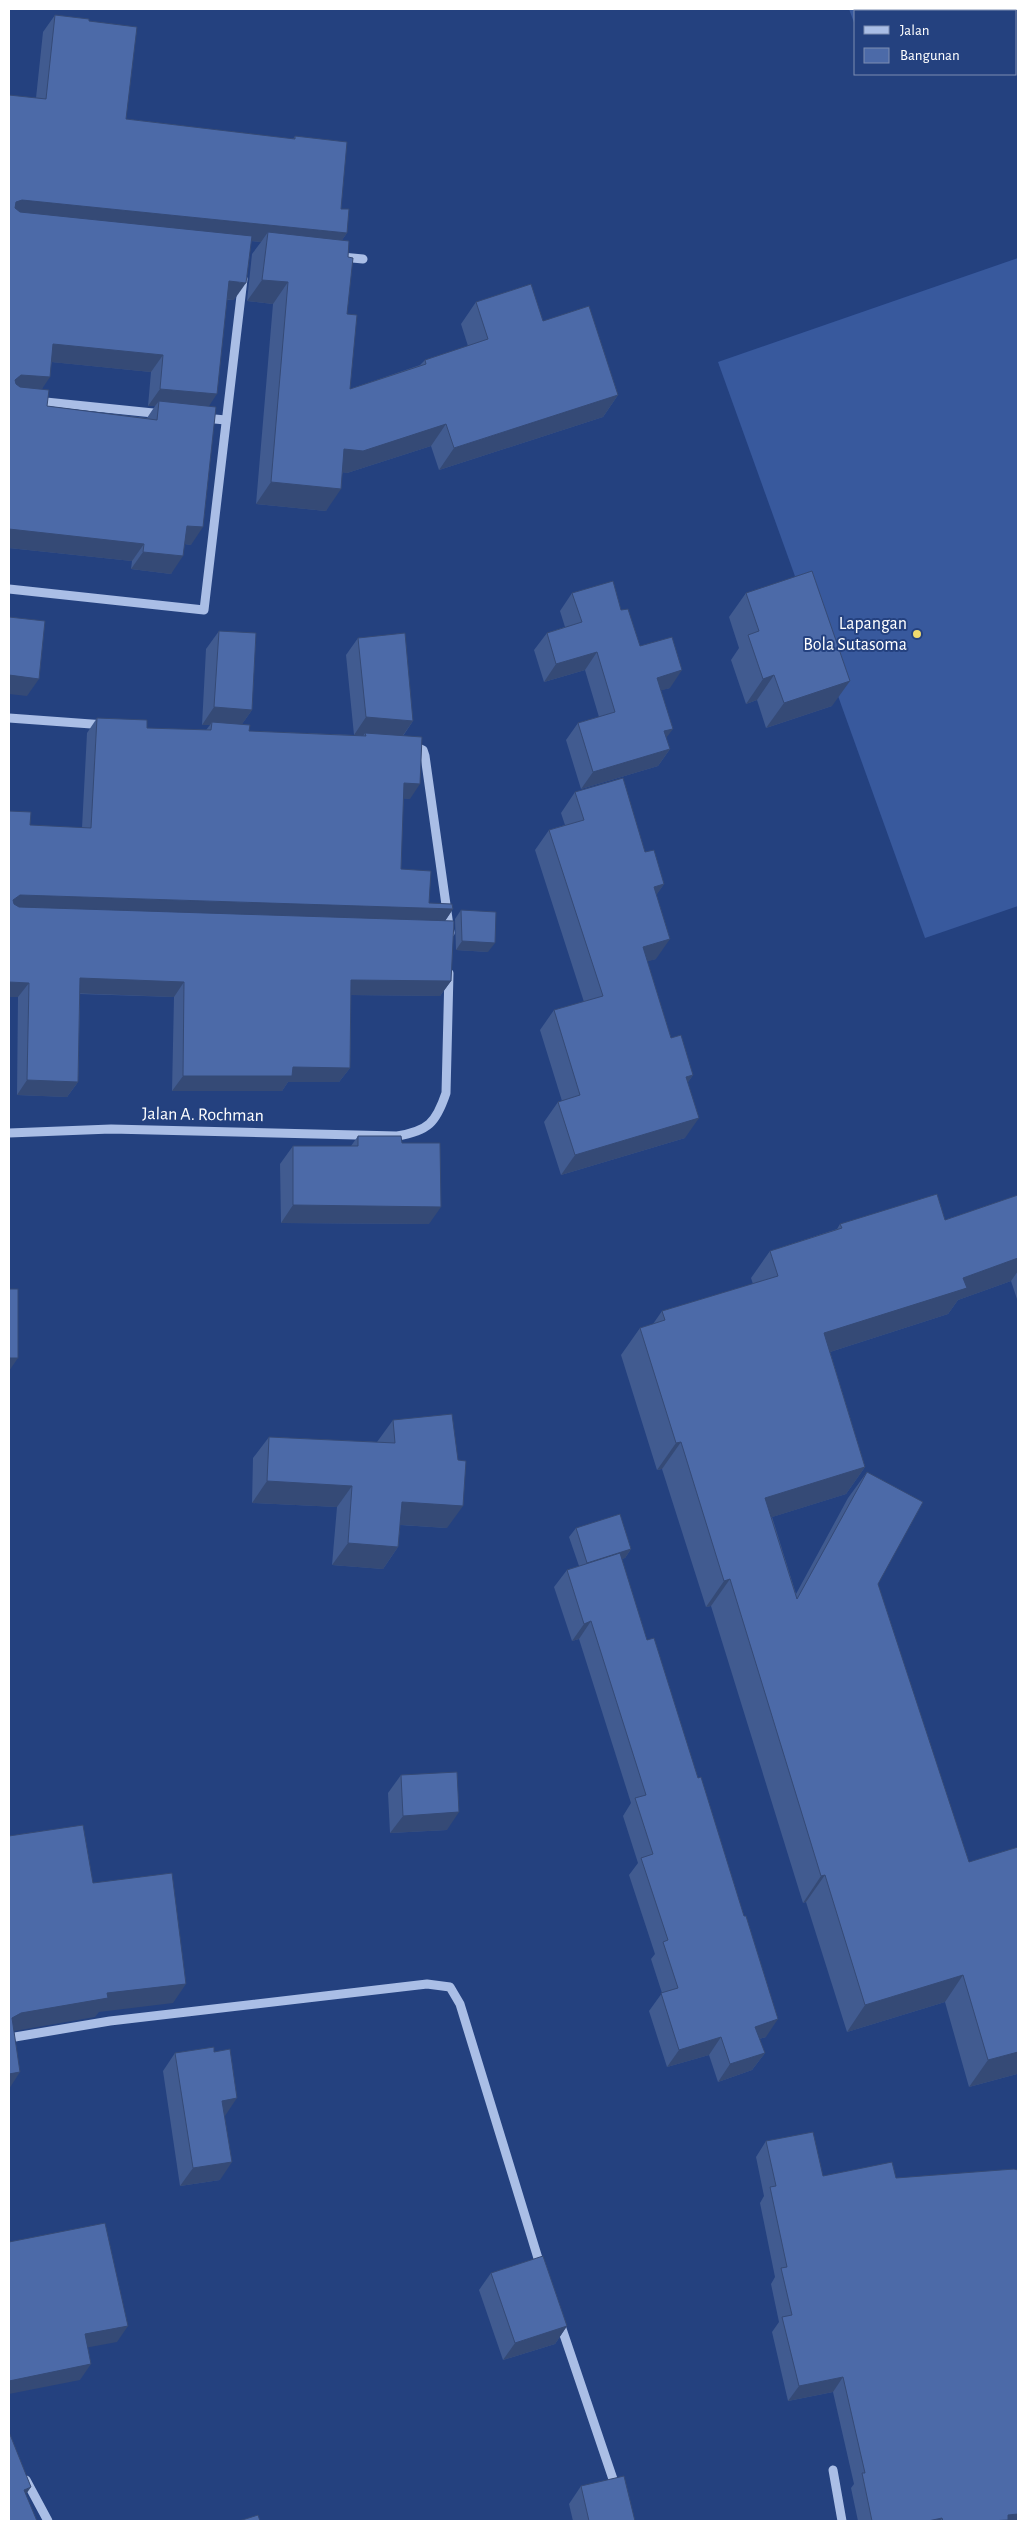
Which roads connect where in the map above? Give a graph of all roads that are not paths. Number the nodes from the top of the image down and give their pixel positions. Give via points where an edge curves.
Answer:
1 (334, 256) edge
2 (363, 259) dead end
3 (245, 266) edge
4 (28, 400) edge
5 (177, 415) edge
6 (197, 417) edge
7 (226, 420) junction
8 (9, 589) edge
9 (9, 718) edge
10 (118, 726) edge
11 (404, 744) edge
12 (440, 930) edge
13 (449, 959) edge
14 (9, 1133) edge
15 (9, 2038) edge
16 (544, 2275) edge
17 (556, 2311) edge
18 (833, 2470) dead end
19 (22, 2472) edge
20 (618, 2494) edge
21 (48, 2521) edge
22 (842, 2521) edge

1 - 2 street
3 - 7 street
4 - 5 street
6 - 7 street
7 - 8 street via 204,610
9 - 10 street
11 - 12 street via 423,750 426,764 450,935
13 - 14 street, Jalan A. Rochman via 446,1093 440,1111 430,1125 415,1133 396,1136 110,1129
15 - 16 street via 110,2021 427,1984 450,1987 460,2004
17 - 20 street
18 - 22 street
19 - 21 street

